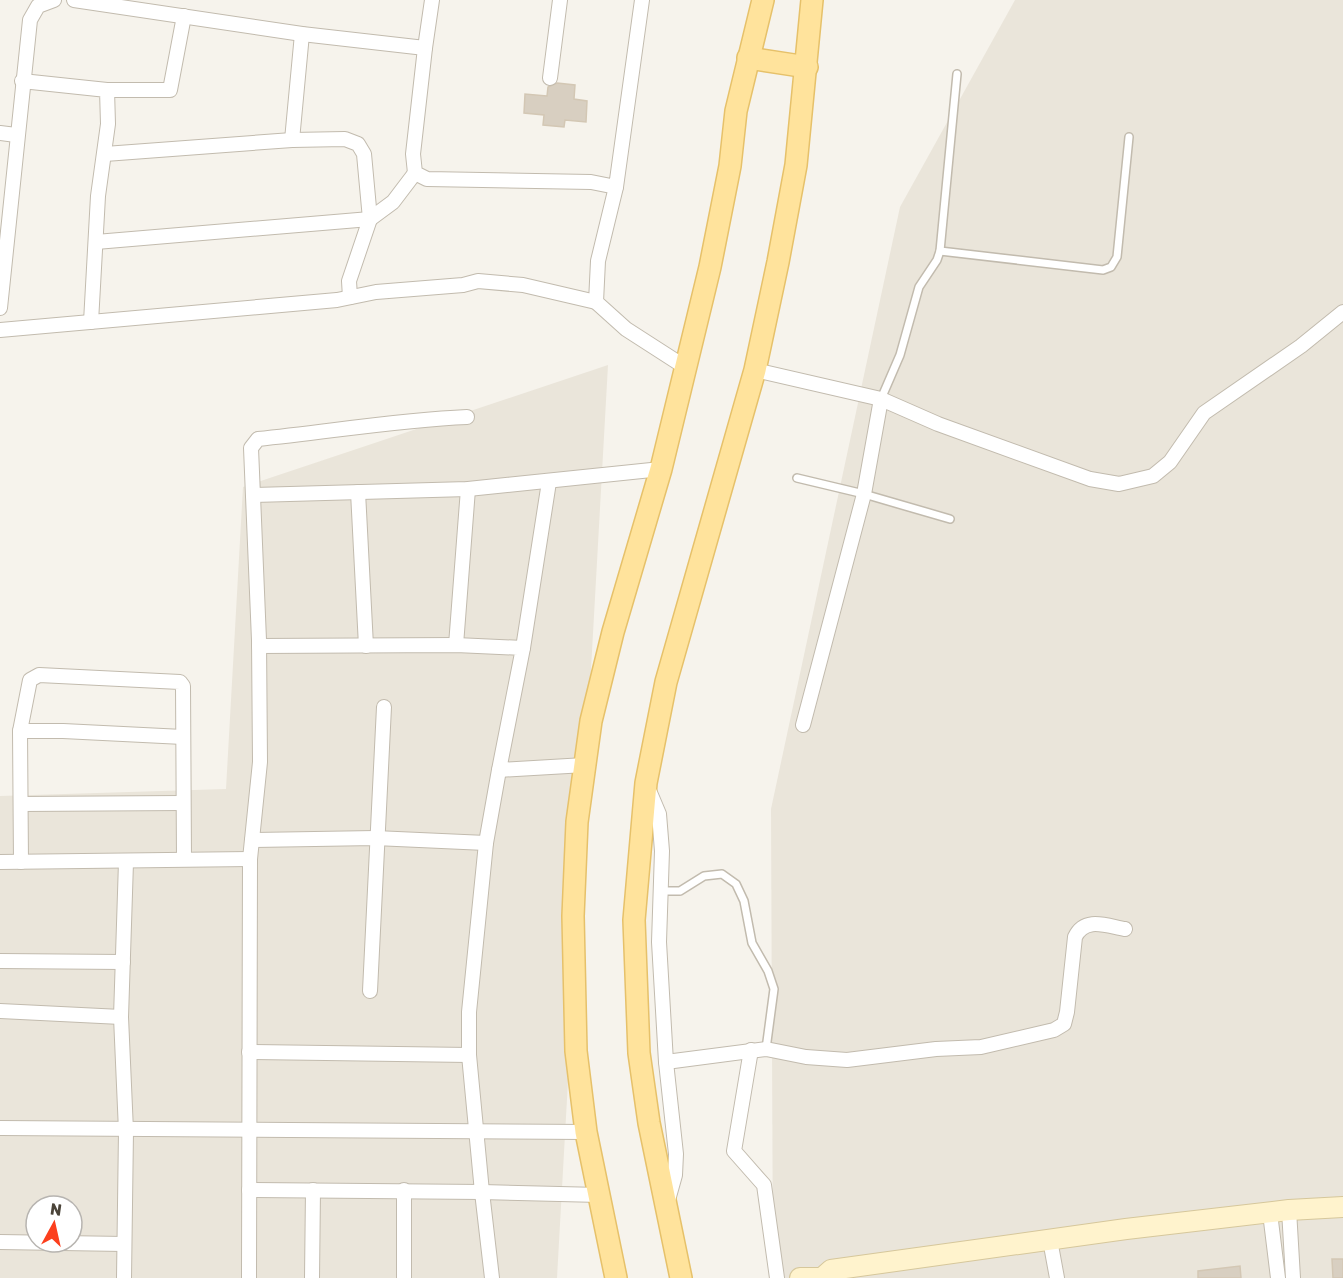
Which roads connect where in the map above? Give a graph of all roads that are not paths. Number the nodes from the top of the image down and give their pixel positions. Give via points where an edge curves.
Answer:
1 (54, 0) edge
2 (74, 0) edge
3 (432, 0) edge
4 (560, 0) edge
5 (642, 0) edge
6 (763, 0) edge
7 (812, 0) edge
8 (184, 16) junction
9 (302, 34) junction
10 (425, 48) junction
11 (748, 58) junction
12 (807, 67) junction
13 (957, 74) dead end
14 (550, 78) dead end
15 (22, 81) junction
16 (107, 90) junction
17 (0, 133) edge
18 (16, 135) junction
19 (1129, 137) dead end
20 (292, 140) junction
21 (105, 154) junction
22 (415, 173) junction
23 (616, 188) junction
24 (370, 219) junction
25 (96, 242) junction
26 (940, 251) junction
27 (350, 297) junction
28 (596, 302) junction
29 (0, 308) edge
30 (1343, 312) edge
31 (91, 322) junction
32 (0, 330) edge
33 (685, 367) junction
34 (755, 370) junction
35 (881, 399) junction
36 (467, 417) dead end
37 (662, 469) junction
38 (797, 478) dead end
39 (549, 482) junction
40 (468, 489) junction
41 (358, 492) junction
42 (864, 494) junction
43 (253, 495) junction
44 (950, 519) dead end
45 (456, 645) junction
46 (259, 646) junction
47 (366, 646) junction
48 (523, 648) junction
49 (384, 707) dead end
50 (803, 725) dead end
51 (20, 731) junction
52 (183, 737) junction
53 (585, 765) junction
54 (499, 770) junction
55 (646, 783) junction
56 (183, 803) junction
57 (21, 804) junction
58 (375, 838) junction
59 (252, 840) junction
60 (486, 843) junction
61 (184, 858) junction
62 (250, 859) junction
63 (0, 862) edge
64 (21, 862) junction
65 (126, 862) junction
66 (660, 891) junction
67 (1125, 929) dead end
68 (0, 961) edge
69 (123, 962) junction
70 (370, 991) dead end
71 (0, 1011) edge
72 (121, 1017) junction
73 (758, 1050) junction
74 (249, 1052) junction
75 (469, 1055) junction
76 (666, 1062) junction
77 (0, 1128) edge
78 (251, 1130) junction
79 (126, 1131) junction
80 (477, 1132) junction
81 (586, 1132) junction
82 (249, 1190) junction
83 (313, 1190) junction
84 (404, 1191) junction
85 (482, 1192) junction
86 (600, 1195) junction
87 (666, 1205) junction
88 (1343, 1209) edge
89 (1280, 1217) junction
90 (0, 1242) edge
91 (124, 1244) junction
92 (1051, 1246) junction
93 (827, 1276) edge
94 (124, 1278) edge
95 (249, 1278) edge
96 (312, 1278) edge
97 (404, 1278) edge
98 (492, 1278) edge
99 (616, 1278) edge
100 (681, 1278) edge
101 (777, 1278) edge
102 (800, 1278) edge
103 (874, 1278) edge
104 (1057, 1278) edge
105 (1278, 1278) edge
106 (1293, 1278) edge

1 - 15 street via 38,6 30,20
2 - 8 street
3 - 10 street
4 - 14 street
5 - 23 street
6 - 11 main road
7 - 12 main road
8 - 9 street
8 - 16 street via 170,90
9 - 10 street
9 - 20 street
10 - 22 street via 413,154
11 - 12 main road
11 - 33 main road via 710,267
12 - 34 main road via 796,165
13 - 26 lane
15 - 16 street
15 - 18 street
16 - 21 street
17 - 18 street
18 - 29 street
19 - 26 lane via 1117,257 1111,267 1102,270
20 - 21 street
20 - 24 street via 345,139 358,144 364,154
21 - 25 street
22 - 23 street via 427,179 591,182
22 - 24 street via 393,202
23 - 28 street via 598,261
24 - 25 street
24 - 27 street via 350,281
25 - 31 street
26 - 35 lane via 919,287 900,354
27 - 28 street via 478,281 523,285
27 - 31 street
28 - 33 street via 626,329
30 - 35 street via 1204,413 1170,462 1153,476 1119,484 1079,475
31 - 32 street
33 - 37 main road
34 - 35 street
34 - 55 main road via 666,682
35 - 42 street
36 - 43 street via 258,439 251,448
37 - 39 street
37 - 53 main road via 613,632 591,721
38 - 42 lane
39 - 40 street
39 - 48 street
40 - 41 street
40 - 45 street
41 - 43 street
41 - 47 street
42 - 44 lane
42 - 50 street
43 - 46 street
45 - 47 street
45 - 48 street
46 - 47 street
46 - 59 street via 260,762
48 - 54 street
49 - 58 street
51 - 52 street
51 - 52 street via 30,680 39,675 180,682
51 - 57 street
52 - 56 street
53 - 54 street
53 - 81 main road via 574,862 573,972 576,1051
54 - 60 street
55 - 66 street via 659,814
55 - 87 main road via 634,920 639,1053
56 - 57 street
56 - 61 street
57 - 64 street
58 - 59 street
58 - 60 street
58 - 70 street
59 - 62 street
60 - 75 street via 470,985
61 - 62 street
61 - 65 street
62 - 74 street
63 - 64 street
64 - 65 street
65 - 69 street
66 - 73 lane via 680,891 704,876 722,874 736,884 744,901 752,943 774,989
66 - 76 street
67 - 73 street via 1089,923 1078,929 1068,1012 1064,1024 1054,1030 981,1047 847,1059
68 - 69 street
69 - 72 street
71 - 72 street
72 - 79 street
73 - 76 street
73 - 101 street via 734,1151 764,1185
74 - 75 street
74 - 78 street
75 - 80 street
76 - 87 street via 676,1154 675,1175
77 - 79 street
78 - 79 street
78 - 80 street
78 - 82 street
79 - 91 street
80 - 81 street
80 - 85 street
81 - 86 main road
82 - 83 street
82 - 95 street
83 - 84 street
83 - 96 street
84 - 85 street
84 - 97 street
85 - 86 street
85 - 98 street
86 - 99 main road
87 - 100 main road
88 - 89 street
89 - 92 street
89 - 105 street
89 - 106 street
90 - 91 street
91 - 94 street
92 - 93 street
92 - 103 street
92 - 104 street
93 - 102 street

